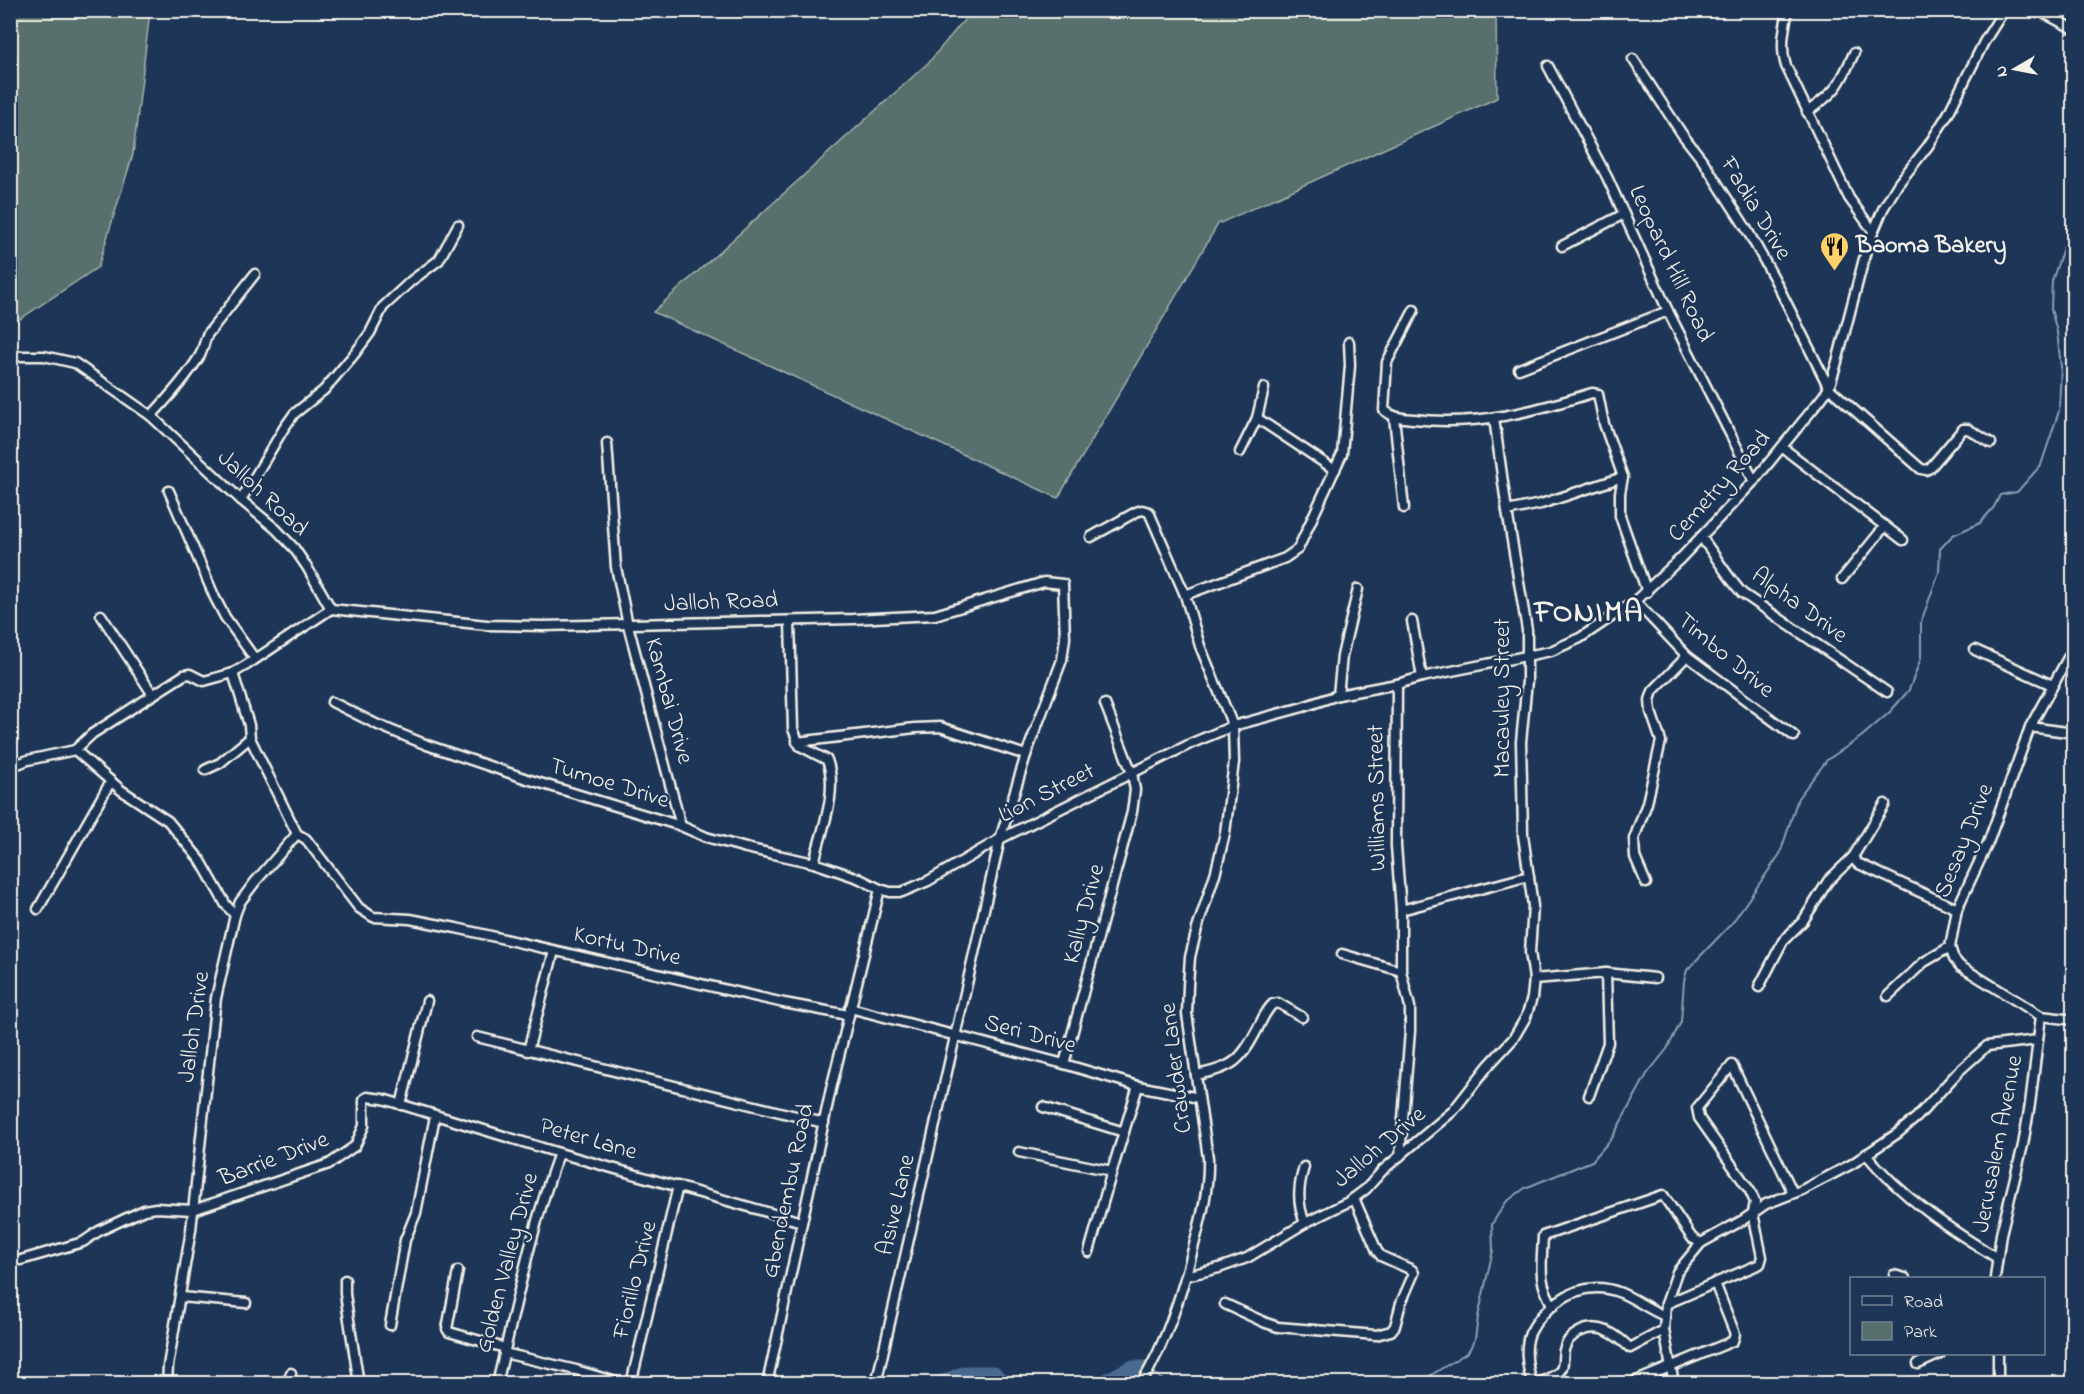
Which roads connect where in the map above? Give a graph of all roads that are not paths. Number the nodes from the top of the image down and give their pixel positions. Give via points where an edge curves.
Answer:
1 (1788, 10) edge
2 (2004, 10) edge
3 (2038, 10) edge
4 (2073, 29) edge
5 (1854, 53) dead end
6 (1633, 59) dead end
7 (1548, 66) dead end
8 (1807, 112) junction
9 (1624, 214) junction
10 (458, 225) dead end
11 (1874, 231) junction
12 (1562, 246) dead end
13 (255, 274) dead end
14 (1414, 310) dead end
15 (1668, 311) junction
16 (1349, 342) dead end
17 (13, 357) edge
18 (10, 366) edge
19 (1519, 369) dead end
20 (1264, 388) dead end
21 (1829, 388) junction
22 (151, 416) junction
23 (1394, 417) junction
24 (1257, 418) junction
25 (1494, 418) junction
26 (607, 442) dead end
27 (1991, 443) dead end
28 (1783, 448) junction
29 (1240, 452) dead end
30 (1335, 470) junction
31 (1623, 477) junction
32 (1754, 481) junction
33 (169, 491) dead end
34 (241, 500) junction
35 (1404, 508) dead end
36 (1507, 511) junction
37 (1885, 526) junction
38 (1091, 537) dead end
39 (1701, 537) junction
40 (1903, 540) dead end
41 (1842, 579) dead end
42 (1358, 589) dead end
43 (1647, 592) junction
44 (1185, 595) junction
45 (1635, 601) junction
46 (331, 609) junction
47 (101, 615) dead end
48 (790, 621) junction
49 (1412, 621) dead end
50 (628, 625) junction
51 (2073, 647) edge
52 (1975, 650) dead end
53 (1527, 656) junction
54 (1687, 656) junction
55 (255, 659) junction
56 (233, 673) junction
57 (1422, 677) junction
58 (1397, 684) junction
59 (2052, 685) junction
60 (1887, 692) dead end
61 (1338, 694) junction
62 (153, 695) junction
63 (332, 702) dead end
64 (1105, 704) dead end
65 (1233, 726) junction
66 (2030, 727) junction
67 (2073, 733) edge
68 (1794, 736) dead end
69 (250, 738) junction
70 (797, 742) junction
71 (75, 750) junction
72 (1026, 755) junction
73 (10, 767) edge
74 (205, 770) dead end
75 (1132, 773) junction
76 (111, 781) junction
77 (1885, 804) dead end
78 (681, 826) junction
79 (297, 834) junction
80 (1000, 839) junction
81 (1853, 857) junction
82 (814, 863) junction
83 (1529, 876) junction
84 (1646, 883) dead end
85 (880, 889) junction
86 (38, 909) dead end
87 (1957, 909) junction
88 (1401, 910) junction
89 (235, 915) junction
90 (1950, 947) junction
91 (554, 951) junction
92 (1341, 954) dead end
93 (1401, 971) junction
94 (1606, 973) junction
95 (1655, 978) dead end
96 (1534, 979) junction
97 (1759, 987) dead end
98 (1888, 996) dead end
99 (427, 1001) dead end
100 (849, 1011) junction
101 (2041, 1016) junction
102 (1302, 1017) dead end
103 (2073, 1020) edge
104 (957, 1036) junction
105 (477, 1037) dead end
106 (2038, 1040) junction
107 (528, 1051) junction
108 (1064, 1064) junction
109 (1196, 1075) junction
110 (1138, 1086) junction
111 (1589, 1096) dead end
112 (1200, 1098) junction
113 (364, 1099) joint
114 (401, 1105) junction
115 (1043, 1107) dead end
116 (435, 1116) junction
117 (824, 1123) junction
118 (1124, 1132) junction
119 (1020, 1152) dead end
120 (559, 1153) junction
121 (1866, 1154) junction
122 (1400, 1156) junction
123 (1304, 1167) dead end
124 (1112, 1171) junction
125 (678, 1186) junction
126 (1793, 1193) junction
127 (1354, 1198) junction
128 (193, 1210) junction
129 (1753, 1213) junction
130 (802, 1222) junction
131 (1305, 1223) junction
132 (1701, 1244) junction
133 (1089, 1251) dead end
134 (1997, 1258) junction
135 (21, 1260) dead end
136 (458, 1271) dead end
137 (1894, 1275) dead end
138 (1186, 1276) junction
139 (1901, 1277) edge
140 (1995, 1277) edge
141 (345, 1280) dead end
142 (1715, 1283) junction
143 (181, 1297) junction
144 (246, 1303) dead end
145 (1225, 1304) dead end
146 (1666, 1304) junction
147 (1553, 1306) junction
148 (1665, 1316) junction
149 (390, 1325) dead end
150 (1664, 1330) junction
151 (505, 1350) junction
152 (1936, 1355) edge
153 (1998, 1355) edge
154 (1918, 1364) dead end
155 (1670, 1368) junction
156 (291, 1373) dead end
157 (1142, 1382) edge
158 (167, 1383) edge
159 (287, 1383) edge
160 (359, 1383) edge
161 (497, 1383) edge
162 (623, 1383) edge
163 (631, 1383) edge
164 (767, 1383) edge
165 (876, 1383) edge
166 (1533, 1383) edge
167 (1537, 1383) edge
168 (1629, 1383) edge
169 (1674, 1383) edge
170 (1998, 1383) edge

1 - 8 street via 1782,54
2 - 11 street, Cemetry Road via 1948,114 1898,184
3 - 4 street
5 - 8 street via 1836,89
6 - 21 street, Fadia Drive via 1746,228
7 - 9 street, Leopard Hill Road
8 - 11 street via 1849,198
9 - 12 street
9 - 15 street, Leopard Hill Road
10 - 34 street via 439,260 384,307 356,352 324,390 294,414
11 - 21 street, Cemetry Road
13 - 22 street via 207,335 201,354
14 - 23 street via 1387,362 1384,410
15 - 19 street
15 - 32 street, Leopard Hill Road
16 - 30 street via 1342,454
17 - 18 street
17 - 22 street, Jalloh Road via 44,356 75,363
20 - 24 street
21 - 27 street via 1926,470 1963,429
21 - 28 street, Cemetry Road
22 - 34 street, Jalloh Road
23 - 25 street via 1428,421
23 - 35 street
24 - 29 street
24 - 30 street
25 - 31 street via 1598,394
25 - 36 street, Macauley Street
26 - 50 street, Kambai Drive via 616,567
28 - 32 street, Cemetry Road
28 - 37 street
30 - 44 street via 1299,549 1285,558
31 - 36 street via 1542,504
31 - 43 street via 1620,516
32 - 39 street, Cemetry Road
33 - 55 street via 215,598
34 - 46 street, Jalloh Road via 294,548
36 - 53 street, Macauley Street via 1527,630
37 - 40 street
37 - 41 street
38 - 44 street via 1136,512 1149,512
39 - 43 street, Cemetry Road
39 - 60 street, Alpha Drive via 1742,593
42 - 61 street
43 - 45 street, Cemetry Road
44 - 65 street via 1200,646
45 - 53 street, Cemetry Road via 1581,638
45 - 54 street, Timbo Drive
46 - 50 street, Jalloh Road via 487,625
46 - 55 street
47 - 62 street
48 - 50 street, Jalloh Road
48 - 70 street via 792,713
48 - 72 street, Jalloh Road via 935,615 1044,582 1063,584 1065,649
49 - 57 street
50 - 78 street, Kambai Drive
51 - 59 street, Sesay Drive
52 - 59 street
53 - 57 street, Cemetry Road
53 - 83 street, Macauley Street via 1521,742 1523,836
54 - 68 street, Timbo Drive
54 - 84 street via 1653,691 1650,700 1661,741 1634,839 1635,856
55 - 56 street
56 - 62 street via 204,681 184,675
56 - 69 street
57 - 58 street, Cemetry Road
58 - 61 street, Cemetry Road
58 - 88 street, Williams Street via 1396,846
59 - 66 street, Sesay Drive
61 - 65 street, Cemetry Road
62 - 71 street via 92,734
63 - 78 street, Tumoe Drive via 427,745
64 - 75 street, Kally Drive
65 - 75 street, Lion Street
65 - 109 street, Crawder Lane via 1234,762 1225,832 1190,957 1187,1014
66 - 67 street
66 - 87 street, Sesay Drive via 1988,843
69 - 74 street
69 - 79 street
70 - 72 street via 940,727
70 - 82 street via 827,760 832,773 832,789
71 - 73 street
71 - 76 street
72 - 80 street, Jalloh Road
75 - 80 street, Lion Street
75 - 108 street, Kally Drive via 1132,813
76 - 86 street
76 - 89 street via 168,821 201,861
77 - 81 street
78 - 82 street, Tumoe Drive via 706,837
79 - 89 street, Jalloh Drive via 255,882
79 - 91 street, Kortu Drive via 306,839 359,908 373,917 456,928
80 - 85 street, Lion Street via 902,892
80 - 104 street, Jalloh Road
81 - 87 street via 1870,870
81 - 97 street via 1828,881 1803,921 1783,941
82 - 85 street, Tumoe Drive
83 - 88 street
83 - 96 street, Macauley Street
85 - 100 street, Gbendembu Road
87 - 90 street, Sesay Drive
88 - 93 street, Williams Street
89 - 128 street, Jalloh Drive via 216,998
90 - 98 street via 1924,962
90 - 101 street via 1960,966
91 - 100 street, Kortu Drive via 784,1003
91 - 107 street
92 - 93 street
93 - 122 street, Williams Street via 1410,1007 1410,1031
94 - 95 street
94 - 96 street
94 - 111 street via 1608,1043
96 - 122 street, Jalloh Drive via 1526,1017 1513,1039 1454,1111
99 - 114 street
100 - 104 street, Seri Drive
100 - 117 street, Gbendembu Road
101 - 103 street
101 - 106 street, Jerusalem Avenue
102 - 109 street via 1273,1004 1235,1062 1221,1070
104 - 108 street, Seri Drive
104 - 165 street, Asive Lane
105 - 107 street
106 - 121 street via 1987,1046 1917,1117
106 - 134 street, Jerusalem Avenue via 2025,1135
107 - 117 street
108 - 110 street, Seri Drive
109 - 112 street, Crawder Lane
110 - 112 street, Seri Drive
110 - 118 street
112 - 138 street, Crawder Lane via 1209,1181
113 - 114 street, Peter Lane via 372,1097
113 - 128 street, Barrie Drive via 364,1126 355,1146 346,1154 328,1164
114 - 116 street, Peter Lane
115 - 118 street
116 - 120 street, Peter Lane
116 - 149 street via 416,1213 405,1240
117 - 130 street, Gbendembu Road
118 - 124 street
119 - 124 street
120 - 125 street, Peter Lane
120 - 151 street, Golden Valley Drive via 531,1234
121 - 126 street
121 - 134 street via 1895,1186 1957,1234
122 - 127 street, Jalloh Drive
123 - 131 street via 1298,1197
124 - 133 street
125 - 130 street, Peter Lane
125 - 163 street, Fiorillo Drive
126 - 129 street
126 - 129 street via 1732,1065 1697,1108 1699,1118 1750,1191 1755,1202
127 - 131 street, Jalloh Drive
127 - 145 street via 1377,1251 1414,1273 1391,1331 1376,1335 1278,1326
128 - 135 street via 144,1210 83,1242
128 - 143 street, Jalloh Drive
129 - 132 street
129 - 142 street via 1761,1247 1760,1264
130 - 164 street, Gbendembu Road
131 - 138 street, Jalloh Drive via 1247,1258
132 - 146 street via 1677,1272
132 - 147 street via 1692,1238 1663,1195 1543,1236 1541,1277
134 - 140 street, Jerusalem Avenue
136 - 151 street via 447,1329
137 - 139 street
138 - 157 street, Crawder Lane via 1164,1340
141 - 160 street
142 - 146 street
142 - 155 street via 1735,1334 1733,1341
143 - 144 street
143 - 158 street, Jalloh Drive
146 - 148 street
147 - 148 street via 1580,1290 1597,1288 1620,1292
147 - 166 street via 1530,1334 1527,1350
148 - 150 street
150 - 155 street
150 - 167 street via 1630,1348 1603,1329 1581,1331 1570,1338 1558,1373
151 - 161 street, Golden Valley Drive
151 - 162 street
152 - 154 street
153 - 170 street
155 - 168 street
155 - 169 street
156 - 159 street

